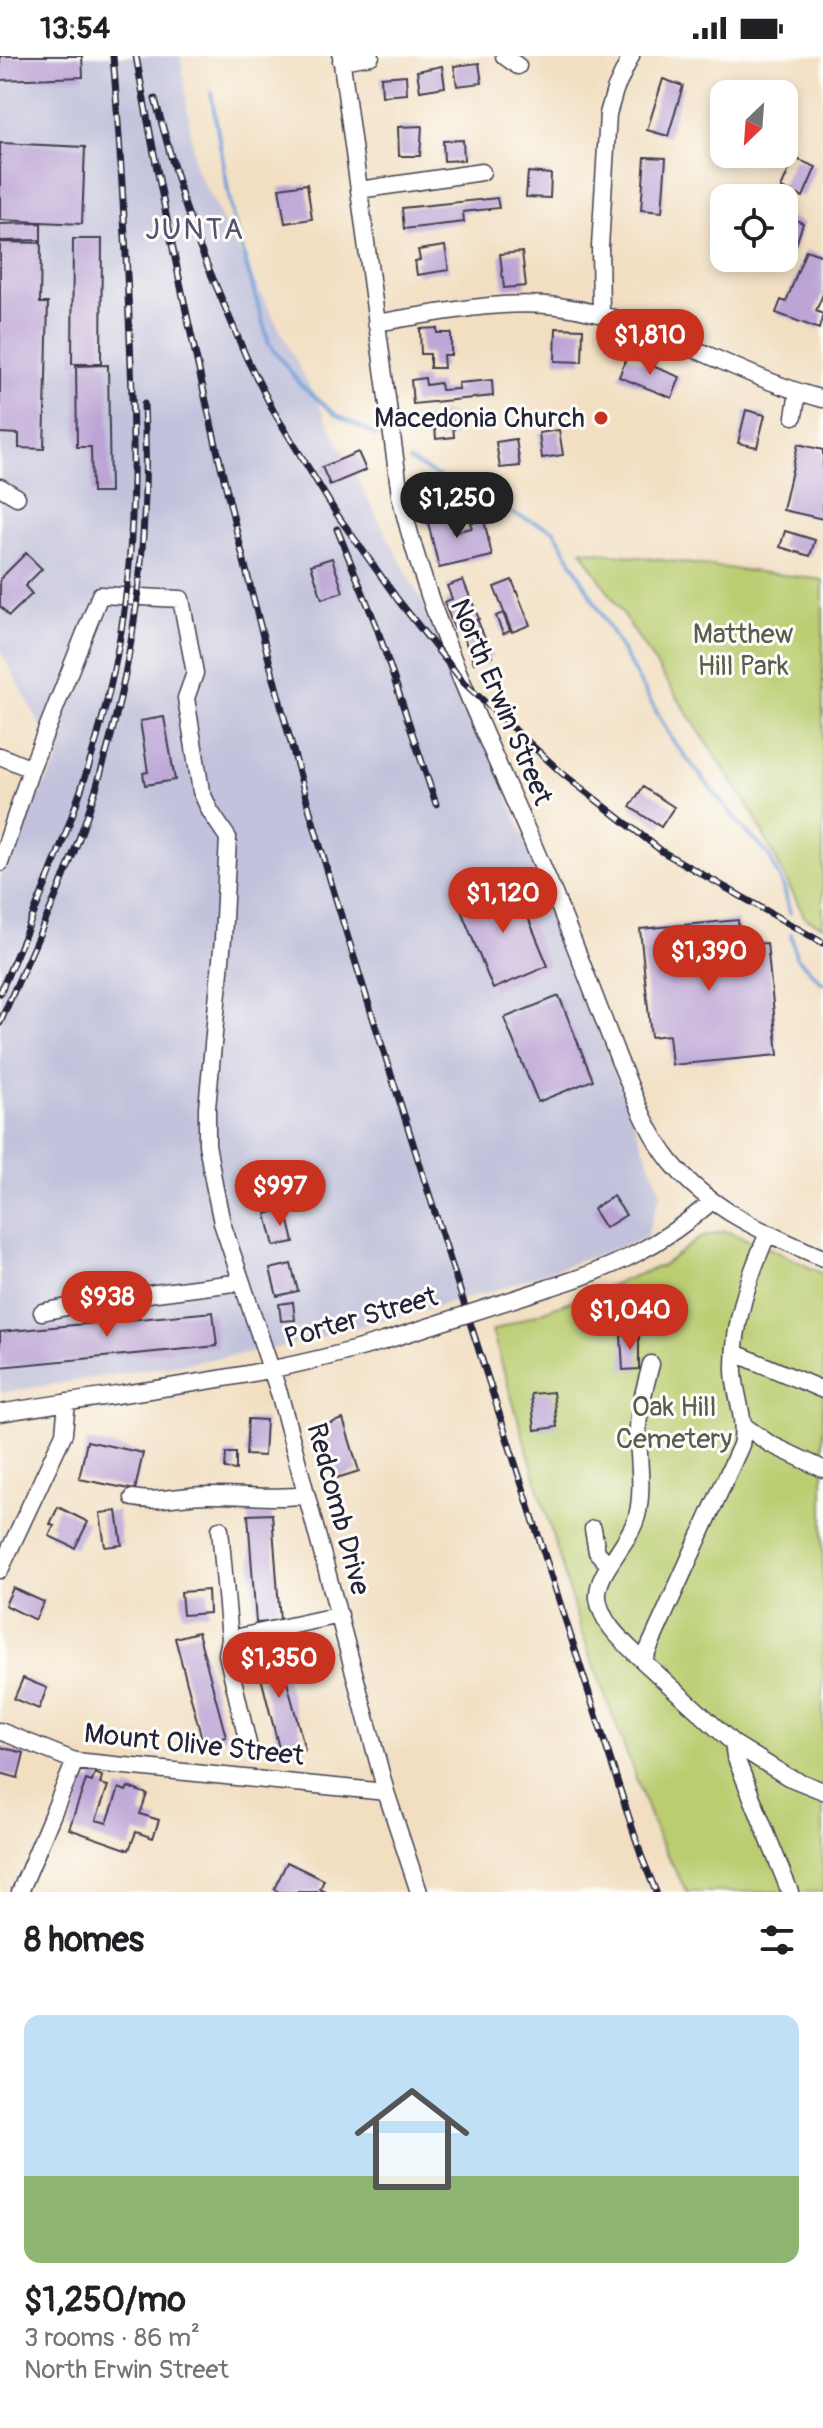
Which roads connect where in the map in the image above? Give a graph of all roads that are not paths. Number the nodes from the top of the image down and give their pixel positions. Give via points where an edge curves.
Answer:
1 (371, 56) edge
2 (504, 56) edge
3 (631, 56) edge
4 (341, 58) edge
5 (518, 66) dead end
6 (482, 172) dead end
7 (359, 190) junction
8 (601, 314) junction
9 (376, 323) junction
10 (798, 392) junction
11 (823, 399) edge
12 (794, 416) dead end
13 (0, 487) edge
14 (17, 497) dead end
15 (0, 756) edge
16 (31, 769) junction
17 (0, 863) edge
18 (711, 1202) junction
19 (768, 1233) junction
20 (823, 1258) edge
21 (242, 1282) junction
22 (42, 1312) dead end
23 (735, 1353) junction
24 (651, 1364) dead end
25 (272, 1371) junction
26 (823, 1390) edge
27 (67, 1402) junction
28 (0, 1413) edge
29 (743, 1425) junction
30 (823, 1469) edge
31 (306, 1495) junction
32 (133, 1498) dead end
33 (220, 1529) dead end
34 (593, 1529) dead end
35 (609, 1565) junction
36 (0, 1570) edge
37 (340, 1615) junction
38 (230, 1639) junction
39 (643, 1661) junction
40 (0, 1731) edge
41 (733, 1743) junction
42 (249, 1748) dead end
43 (75, 1761) junction
44 (823, 1791) edge
45 (386, 1792) junction
46 (20, 1892) edge
47 (419, 1892) edge
48 (790, 1892) edge

1 - 4 street
2 - 5 street
3 - 8 street via 608,114
4 - 7 street, North Erwin Street
6 - 7 street
7 - 9 street, North Erwin Street
8 - 9 street via 563,306 507,305
8 - 10 street
9 - 18 street, North Erwin Street via 400,495 425,588 642,1115 670,1161
10 - 11 street
10 - 12 street
13 - 14 street
15 - 16 street
16 - 17 street
16 - 21 street, Redcomb Drive via 100,595 181,599 195,673 186,698 201,791 228,838 207,1144 222,1223
18 - 19 street, North Erwin Street
18 - 25 street, Porter Street, bridge via 670,1234 591,1275
19 - 20 street, North Erwin Street
19 - 23 street via 751,1274
21 - 22 street
21 - 25 street, Redcomb Drive
23 - 26 street
23 - 29 street
24 - 35 street via 638,1427 636,1519
25 - 27 street, Porter Street
25 - 31 street, Redcomb Drive
27 - 28 street, Porter Street
27 - 36 street via 64,1433
29 - 30 street
29 - 39 street via 741,1445
31 - 32 street
31 - 37 street, Redcomb Drive
33 - 38 street
34 - 35 street via 597,1552
35 - 39 street via 598,1590 601,1612
37 - 38 street
37 - 45 street, Redcomb Drive
38 - 42 street via 227,1654
39 - 41 street
40 - 43 street, Mount Olive Street
41 - 44 street via 788,1777
41 - 48 street
43 - 45 street, Mount Olive Street
43 - 46 street
45 - 47 street, Redcomb Drive

